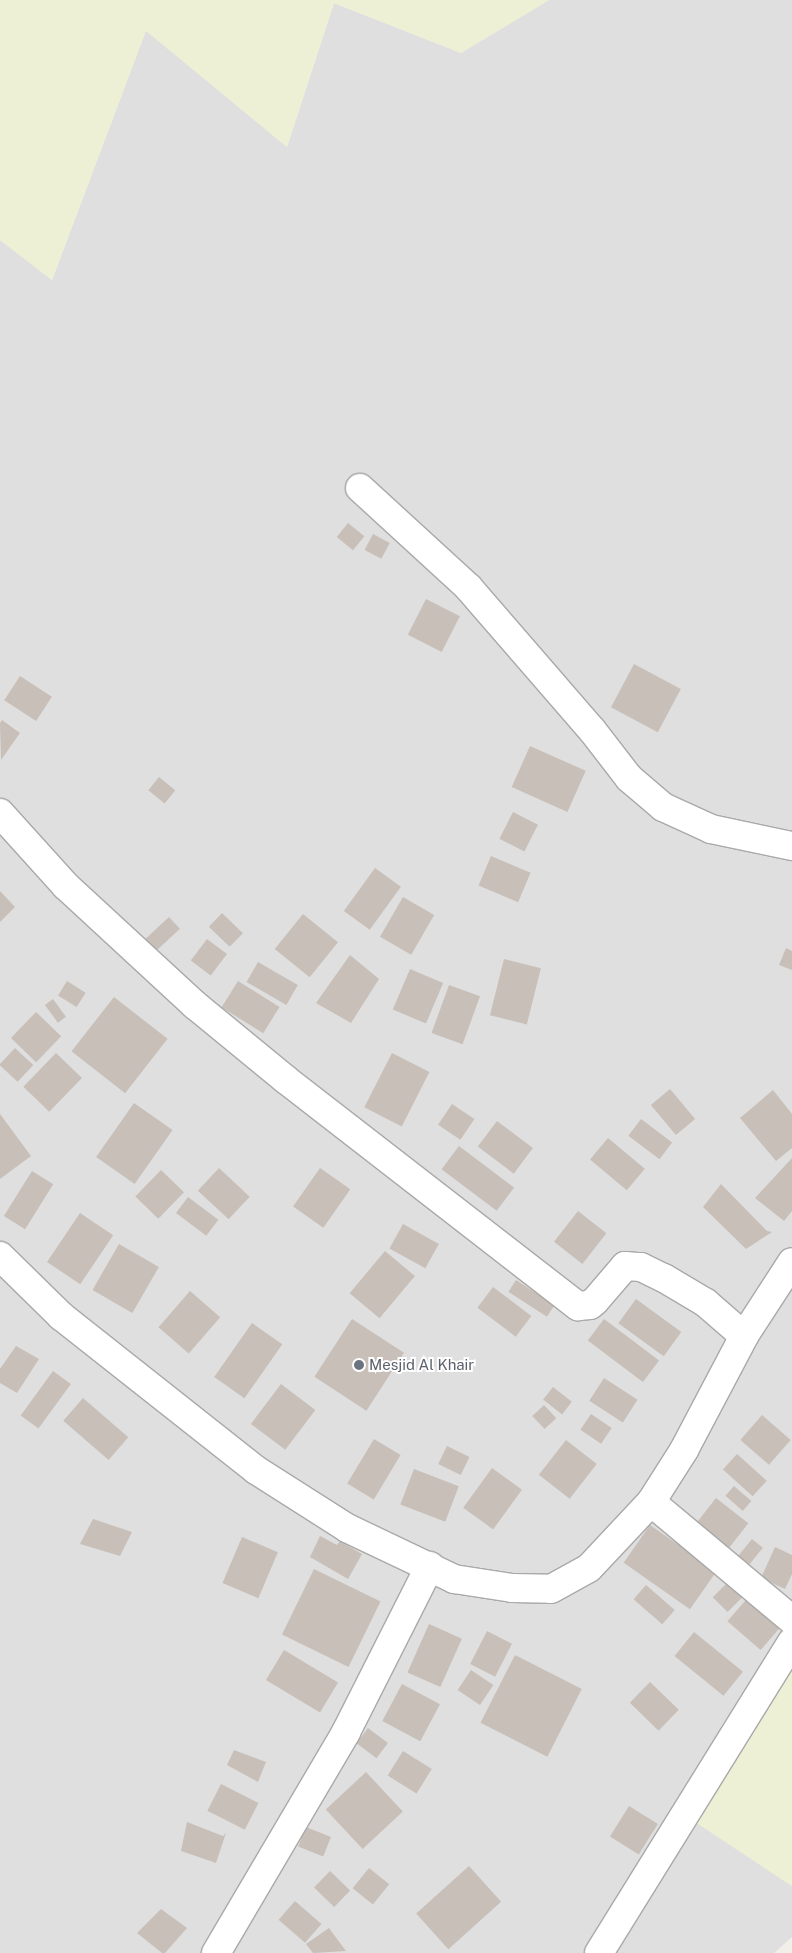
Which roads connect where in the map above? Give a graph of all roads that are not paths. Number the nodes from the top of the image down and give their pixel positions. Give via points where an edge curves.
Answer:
1 (360, 488) dead end
2 (0, 814) edge
3 (792, 846) edge
4 (0, 1256) edge
5 (792, 1262) edge
6 (744, 1336) junction
7 (651, 1502) junction
8 (430, 1566) junction
9 (792, 1620) edge
10 (792, 1642) edge
11 (216, 1953) edge
12 (599, 1953) edge

1 - 3 street via 468,587 592,730 629,778 663,806 711,829
2 - 6 street via 66,886 196,1005 300,1091 578,1306 595,1301 625,1266 641,1267 706,1303
4 - 8 street via 61,1316 256,1470 347,1528
5 - 6 street
6 - 7 street via 684,1450
7 - 8 street via 589,1568 551,1589 512,1588 454,1579
7 - 9 street
8 - 11 street via 346,1732
10 - 12 street

